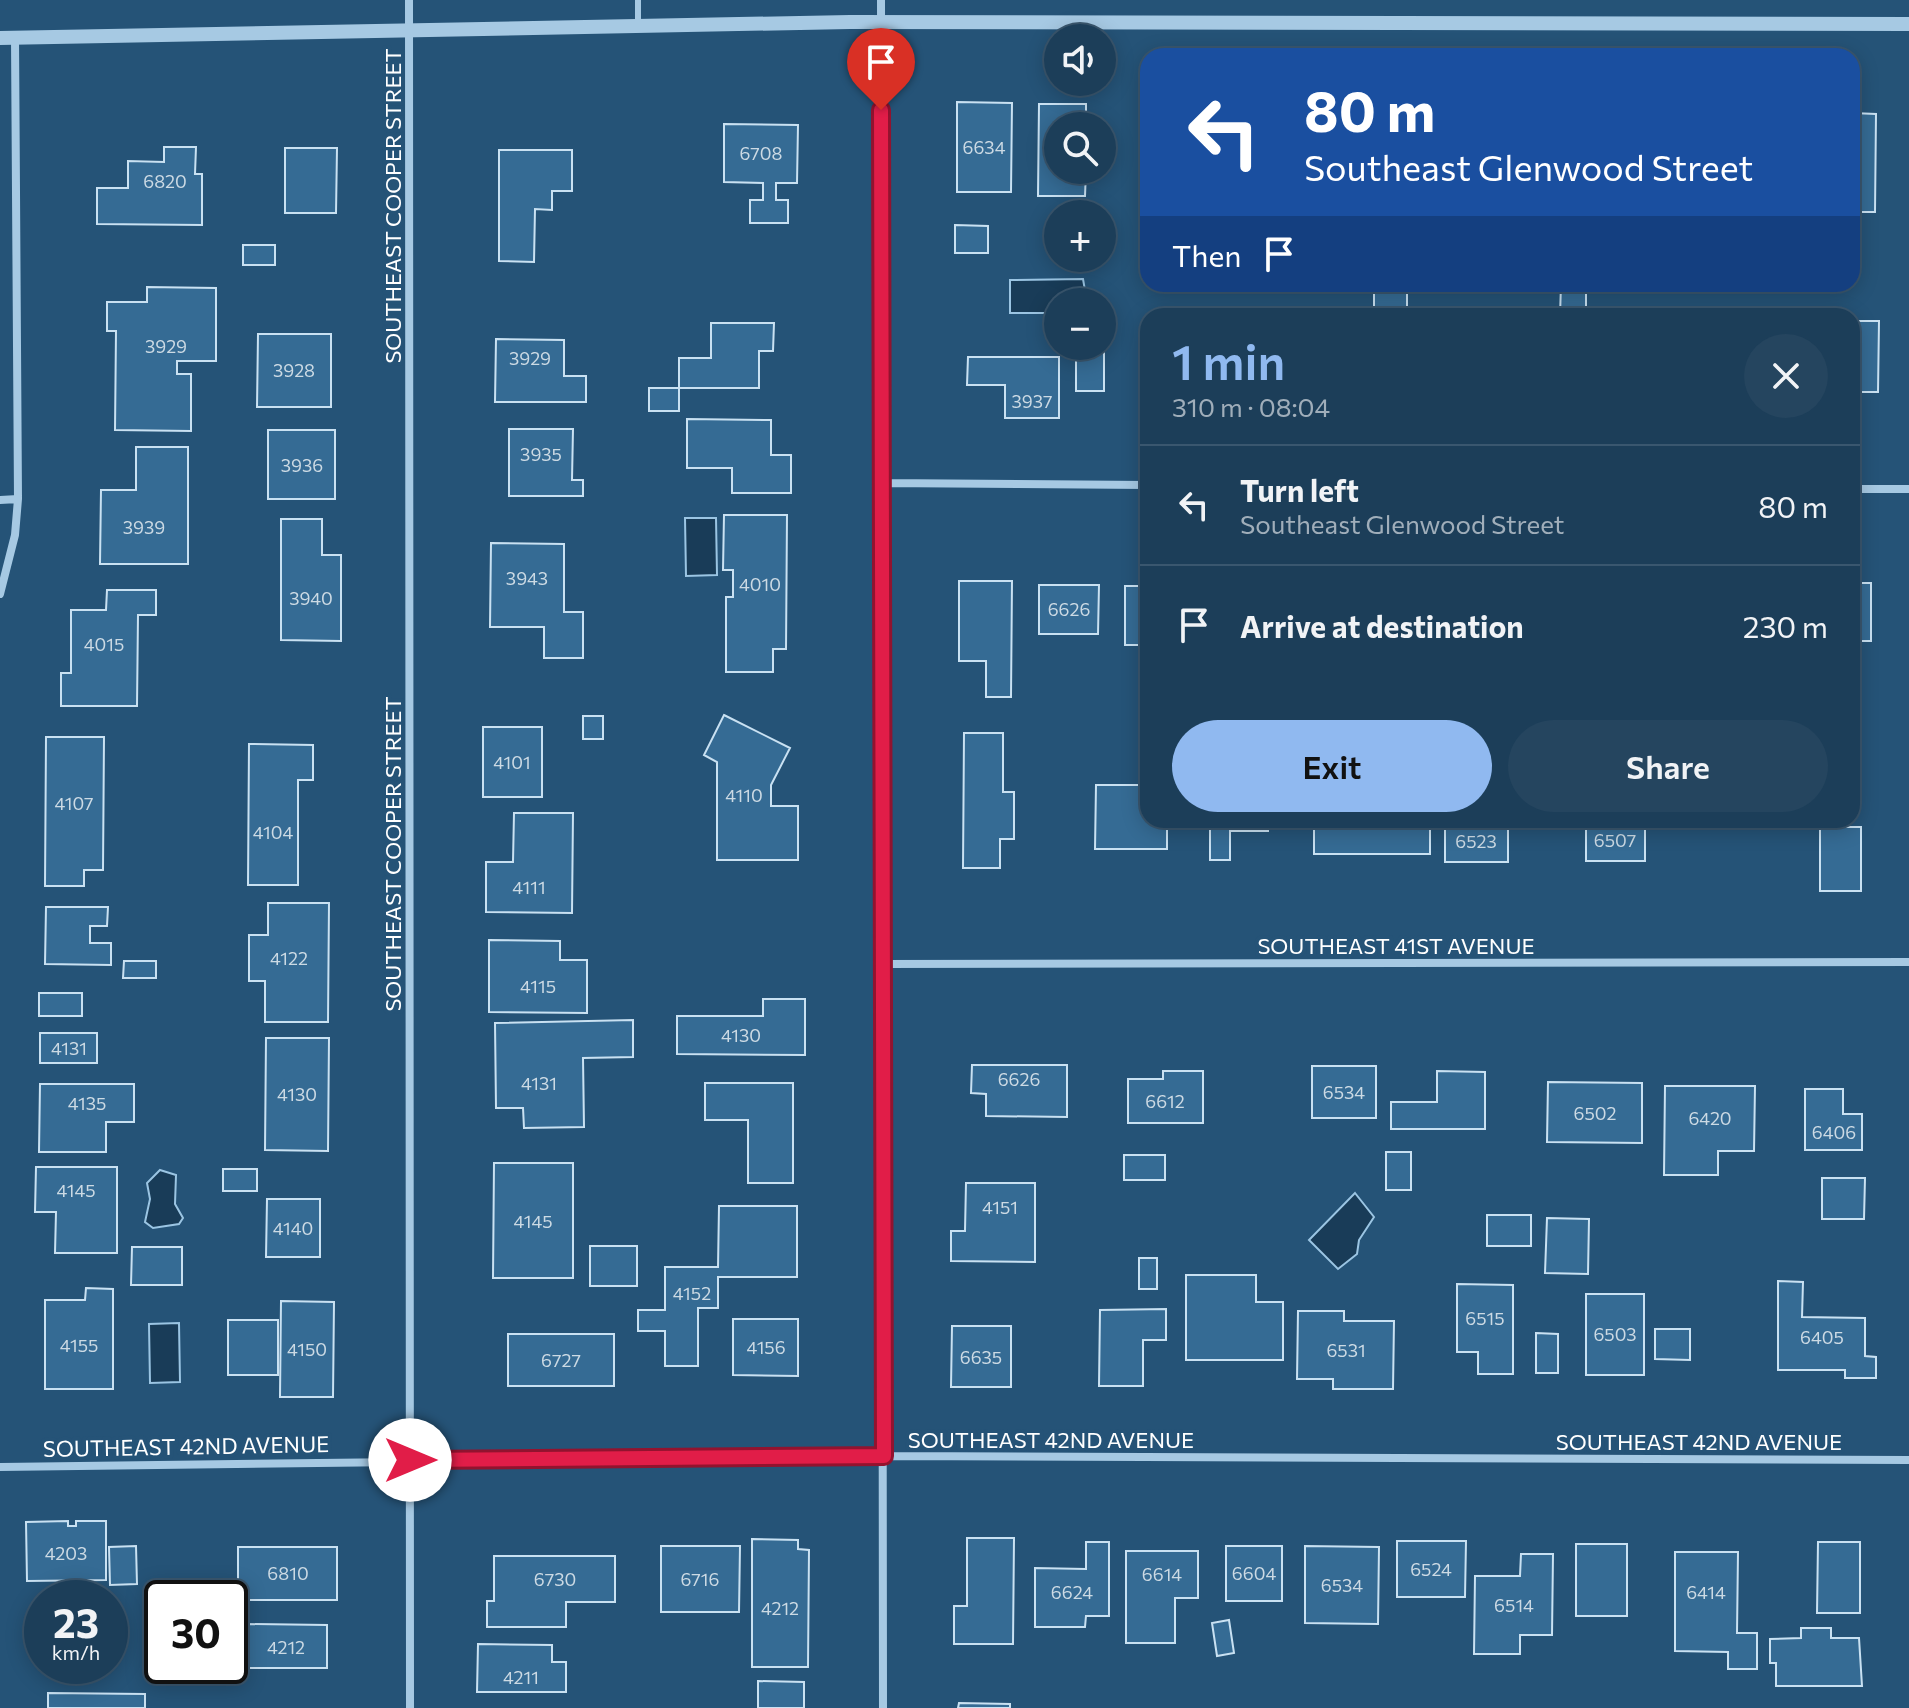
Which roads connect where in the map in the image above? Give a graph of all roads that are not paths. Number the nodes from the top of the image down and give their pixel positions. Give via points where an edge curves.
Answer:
1 (409, 0) edge
2 (638, 0) edge
3 (881, 0) edge
4 (881, 22) junction
5 (638, 24) junction
6 (1909, 24) edge
7 (409, 30) junction
8 (7, 38) edge
9 (882, 483) junction
10 (1140, 485) edge
11 (1860, 489) edge
12 (1909, 489) edge
13 (18, 499) junction
14 (0, 500) edge
15 (0, 594) edge
16 (1909, 962) edge
17 (882, 964) junction
18 (884, 1456) junction
19 (410, 1460) junction
20 (1909, 1460) edge
21 (0, 1467) edge
22 (410, 1708) edge
23 (883, 1708) edge

1 - 7 street, SOUTHEAST COOPER STREET
2 - 5 lane
3 - 4 street
4 - 5 street
4 - 6 street
4 - 9 street
5 - 7 street
7 - 8 street
7 - 19 street, SOUTHEAST COOPER STREET
8 - 13 street
9 - 10 street
9 - 17 street
11 - 12 street
13 - 14 street
13 - 15 street
16 - 17 street, SOUTHEAST 41ST AVENUE
17 - 18 street
18 - 19 street, SOUTHEAST 42ND AVENUE
18 - 20 street, SOUTHEAST 42ND AVENUE
18 - 23 street
19 - 21 street, SOUTHEAST 42ND AVENUE
19 - 22 street, SOUTHEAST COOPER STREET

